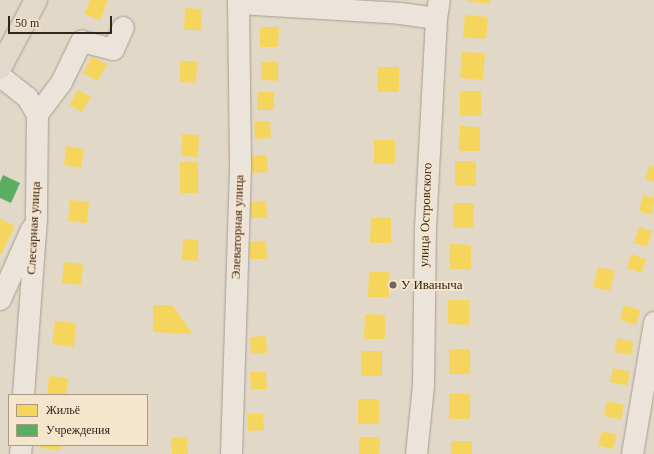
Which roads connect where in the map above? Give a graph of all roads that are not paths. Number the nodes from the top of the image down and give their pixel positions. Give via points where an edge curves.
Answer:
1 (36, 0) edge
2 (238, 2) edge
3 (437, 9) edge
4 (123, 27) dead end
5 (7, 40) edge
6 (0, 68) edge
7 (0, 76) edge
8 (37, 114) junction
9 (36, 218) junction
10 (0, 299) edge
11 (654, 322) edge
12 (23, 394) edge
13 (230, 454) edge
14 (416, 454) edge
15 (632, 454) edge

1 - 5 main road
2 - 3 street via 400,13
2 - 13 street, Элеваторная улица via 240,164
3 - 14 street, улица Островского via 425,228 423,385
4 - 8 street via 113,49 81,41 61,82
5 - 6 main road
7 - 8 street via 27,97
8 - 9 street, Слесарная улица
9 - 10 street
9 - 12 street, Слесарная улица
11 - 15 street

